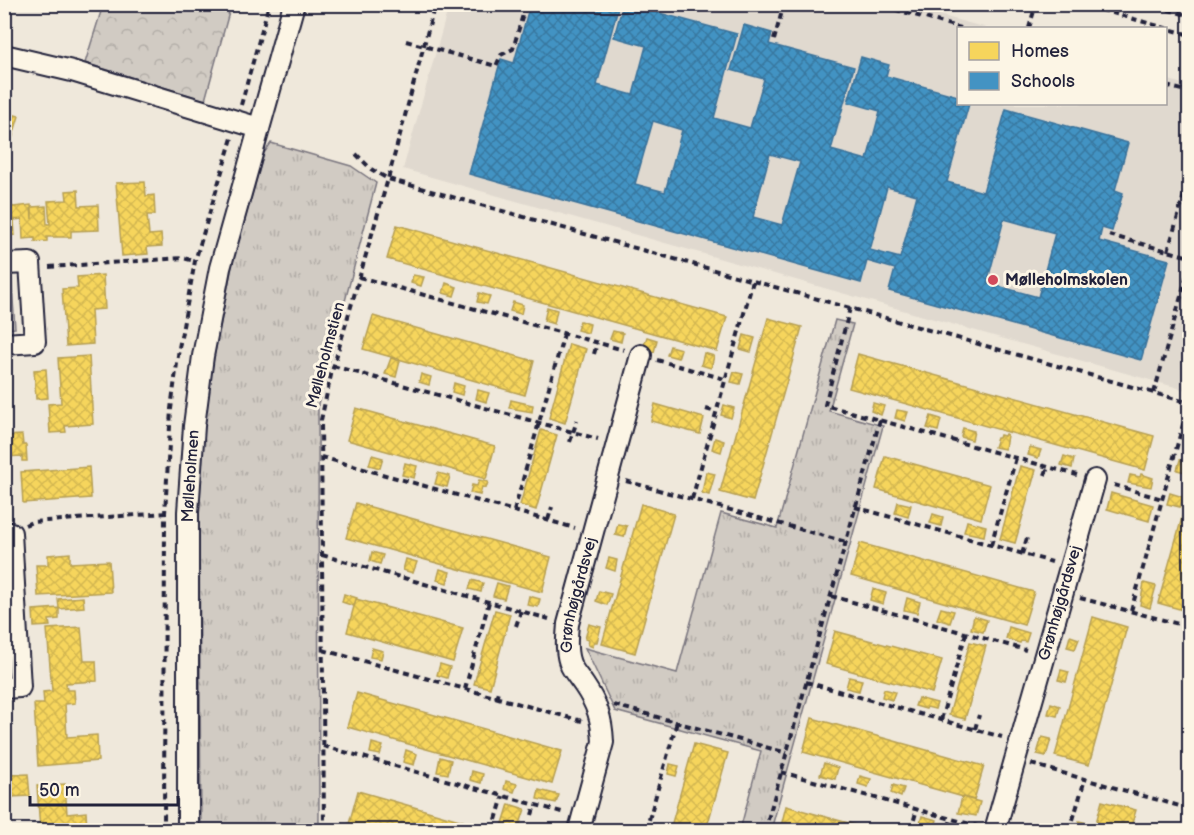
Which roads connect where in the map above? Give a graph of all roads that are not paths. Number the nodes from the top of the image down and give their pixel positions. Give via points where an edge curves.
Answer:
1 (294, 4) edge
2 (4, 55) edge
3 (259, 128) junction
4 (4, 264) edge
5 (4, 344) edge
6 (641, 355) road end
7 (1095, 480) road end
8 (8, 533) edge
9 (4, 688) edge
10 (581, 824) edge
11 (988, 829) edge
12 (188, 831) edge

1 - 3 street, Mølleholmen
2 - 3 street via 72,71
3 - 12 street, Mølleholmen via 220,268 194,426 188,512
4 - 5 street via 30,263 35,342
6 - 10 street, Grønhøjgårdsvej via 568,624 570,665 594,699 603,727 603,742
7 - 11 street, Grønhøjgårdsvej via 1018,751
8 - 9 street via 20,687

